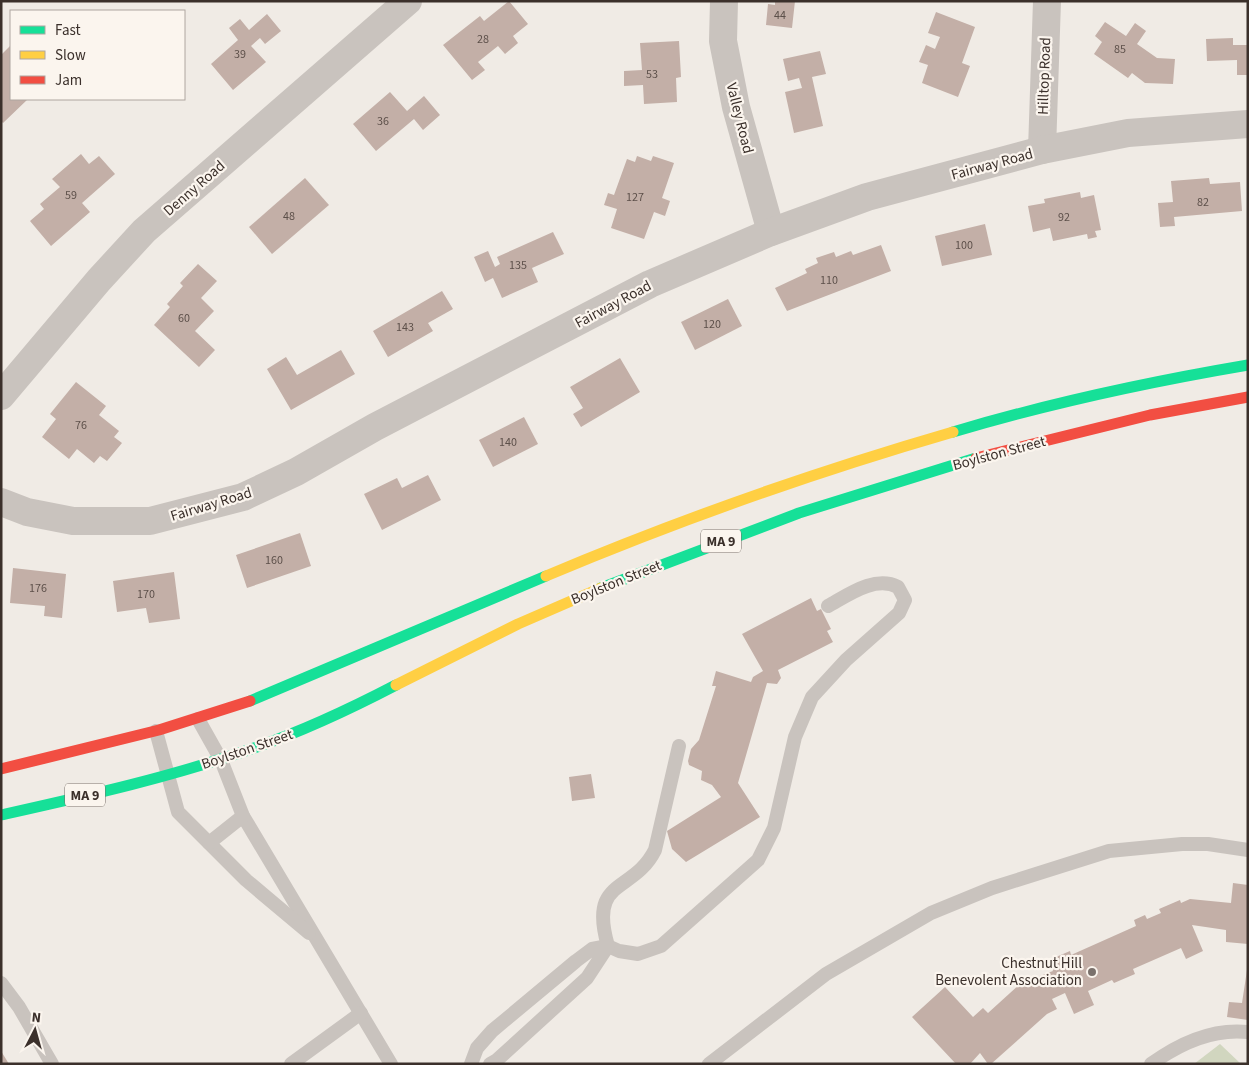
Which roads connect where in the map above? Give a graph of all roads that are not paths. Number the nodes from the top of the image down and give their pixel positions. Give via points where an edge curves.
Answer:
1 (408, 1) edge
2 (724, 1) edge
3 (1047, 1) edge
4 (1248, 124) edge
5 (1042, 150) junction
6 (770, 232) junction
7 (1248, 365) edge
8 (1, 396) edge
9 (1248, 397) edge
10 (1, 502) edge
11 (828, 606) dead end
12 (198, 720) junction
13 (156, 731) junction
14 (679, 746) dead end
15 (221, 760) junction
16 (1, 768) edge
17 (168, 774) junction
18 (1, 815) edge
19 (243, 816) junction
20 (209, 843) junction
21 (1248, 850) edge
22 (317, 940) junction
23 (608, 946) junction
24 (1, 983) edge
25 (362, 1013) junction
26 (1248, 1032) edge
27 (52, 1064) edge
28 (291, 1064) edge
29 (391, 1064) edge
30 (471, 1064) edge
31 (490, 1064) edge
32 (709, 1064) edge
33 (1151, 1064) edge

1 - 8 street, Denny Road via 144,231
2 - 6 street, Valley Road via 723,41 736,107
3 - 5 street, Hilltop Road
4 - 5 street, Fairway Road via 1128,132
5 - 6 street, Fairway Road via 867,197
6 - 10 street, Fairway Road via 650,284 243,497 150,521 74,521 27,512
7 - 12 highway, MA 9 via 1164,379 1043,407 804,477 630,540 327,670
9 - 15 highway, Boylston Street / MA 9 via 1177,409 993,454 898,481 744,532 548,610 472,645 346,711
11 - 23 lane via 861,588 880,584 898,587 905,600 899,613 863,644 812,697 796,737 774,828 764,851 758,860 661,946 638,954
12 - 13 highway, MA 9
12 - 15 lane
13 - 16 highway, MA 9
13 - 17 lane
14 - 23 lane via 655,850 646,864 614,889 604,903 604,931
15 - 17 highway, Boylston Street / MA 9
15 - 19 lane
17 - 18 highway, Boylston Street / MA 9
17 - 20 lane via 178,812
19 - 20 lane
19 - 22 lane
20 - 22 lane via 246,880
21 - 32 lane via 1182,844 1109,851 992,888 931,913 826,974
22 - 25 lane
23 - 30 lane via 592,949 576,960 492,1031 477,1048
23 - 31 lane via 586,978
24 - 27 lane
25 - 28 lane
25 - 29 lane
26 - 33 lane via 1212,1033 1164,1054

